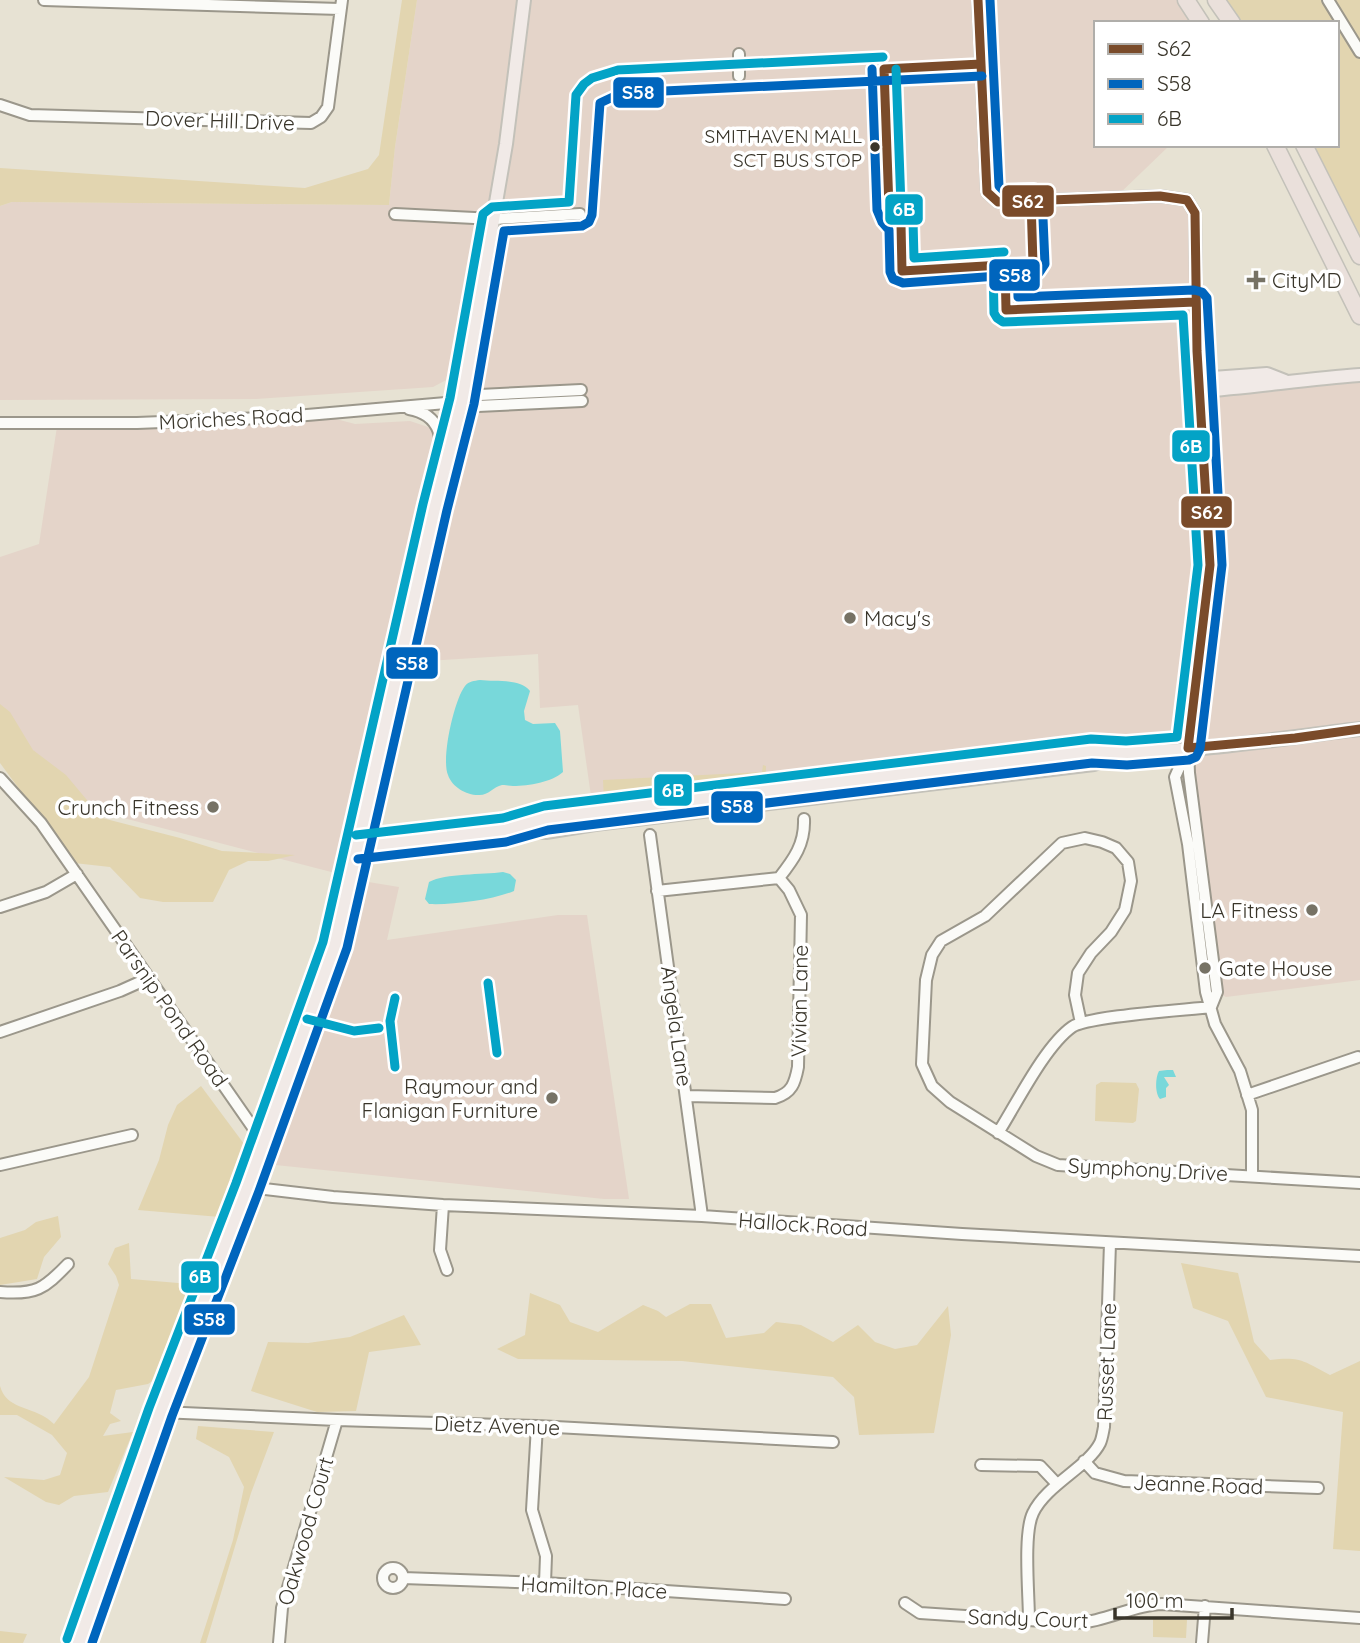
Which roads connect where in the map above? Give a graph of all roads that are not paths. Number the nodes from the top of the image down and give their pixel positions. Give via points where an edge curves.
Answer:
1 (44, 0) edge
2 (524, 0) edge
3 (978, 0) edge
4 (1186, 0) edge
5 (1216, 0) edge
6 (1320, 0) edge
7 (1334, 2) edge
8 (341, 4) edge
9 (1200, 21) edge
10 (1231, 21) edge
11 (1360, 52) edge
12 (739, 54) dead end
13 (739, 76) dead end
14 (0, 105) edge
15 (1276, 147) edge
16 (1305, 147) edge
17 (395, 214) dead end
18 (580, 214) dead end
19 (494, 219) junction
20 (1360, 256) edge
21 (1360, 316) edge
22 (1360, 375) edge
23 (1199, 385) junction
24 (581, 396) dead end
25 (466, 401) junction
26 (403, 407) junction
27 (0, 423) edge
28 (441, 482) junction
29 (1360, 729) edge
30 (1188, 748) junction
31 (0, 778) edge
32 (804, 819) dead end
33 (650, 835) dead end
34 (357, 847) junction
35 (77, 874) junction
36 (779, 878) junction
37 (657, 891) junction
38 (0, 907) edge
39 (149, 978) junction
40 (1211, 1007) junction
41 (1081, 1023) junction
42 (0, 1032) edge
43 (1359, 1056) edge
44 (1247, 1095) junction
45 (687, 1096) junction
46 (998, 1133) junction
47 (132, 1136) dead end
48 (263, 1142) junction
49 (0, 1165) edge
50 (1252, 1175) junction
51 (1360, 1183) edge
52 (247, 1187) junction
53 (443, 1205) junction
54 (702, 1216) junction
55 (1110, 1243) junction
56 (1360, 1256) edge
57 (68, 1264) dead end
58 (447, 1270) dead end
59 (0, 1292) edge
60 (161, 1412) junction
61 (337, 1420) junction
62 (537, 1426) junction
63 (833, 1442) dead end
64 (1084, 1461) junction
65 (981, 1465) dead end
66 (1057, 1484) junction
67 (1318, 1488) dead end
68 (403, 1578) dead end
69 (545, 1583) junction
70 (785, 1599) dead end
71 (905, 1603) dead end
72 (1205, 1606) junction
73 (1360, 1618) edge
74 (1029, 1620) junction
75 (79, 1643) edge
76 (279, 1643) edge
77 (1202, 1643) edge

1 - 8 street
2 - 19 main road
3 - 23 street via 987,192 998,202 1160,196 1187,200 1195,213
4 - 9 highway
5 - 10 highway
6 - 7 street
7 - 11 street
8 - 14 street, Dover Hill Drive via 328,107 311,122 30,115
12 - 13 street
15 - 21 highway
16 - 20 highway
17 - 19 street
18 - 19 street
19 - 25 main road
22 - 23 main road via 1270,386
23 - 30 street via 1210,565
24 - 25 street, Moriches Road via 478,406
25 - 26 street, Moriches Road
25 - 28 main road
26 - 27 street, Moriches Road via 137,423
26 - 28 street via 417,410 438,428
28 - 34 main road
29 - 30 main road
30 - 34 main road via 1092,751 674,801 545,818 505,830
30 - 40 street via 1217,992
31 - 35 street, Parsnip Pond Road via 41,823
32 - 36 street via 802,844
33 - 37 street, Angela Lane
34 - 48 main road via 327,973
35 - 38 street via 46,892
35 - 39 street, Parsnip Pond Road
36 - 37 street
36 - 45 street, Vivian Lane via 802,915 795,1082 787,1093 775,1098
37 - 45 street, Angela Lane
39 - 42 street
39 - 48 street, Parsnip Pond Road
40 - 41 street
40 - 44 street via 1214,1024 1240,1071
41 - 46 street via 1053,1043
41 - 46 street, Symphony Drive via 1075,995 1079,974 1125,910 1131,881 1128,862 1116,848 1085,838 1062,843 985,916 941,942 932,955 926,979 922,1064 932,1086
43 - 44 street
44 - 50 street via 1252,1110
45 - 54 street, Angela Lane
46 - 50 street, Symphony Drive via 1058,1165
47 - 49 street
48 - 52 main road
50 - 51 street, Symphony Drive
52 - 53 street, Hallock Road
52 - 60 main road
53 - 54 street, Hallock Road
53 - 58 street via 440,1251
54 - 55 street, Hallock Road
55 - 56 street, Hallock Road
55 - 64 street, Russet Lane via 1104,1427 1101,1442
57 - 59 street via 43,1288
60 - 61 street, Dietz Avenue
60 - 75 main road
61 - 62 street, Dietz Avenue
61 - 76 street, Oakwood Court via 282,1608
62 - 63 street, Dietz Avenue
62 - 69 street via 532,1510 546,1556
64 - 66 street, Russet Lane
64 - 67 street, Jeanne Road via 1095,1473 1124,1481
65 - 66 street via 1040,1466
66 - 74 street, Russet Lane via 1029,1522
68 - 69 street, Hamilton Place
69 - 70 street, Hamilton Place
71 - 74 street, Sandy Court via 920,1613
72 - 73 street, Sandy Court
72 - 74 street, Sandy Court via 1154,1605 1085,1623
72 - 77 street

